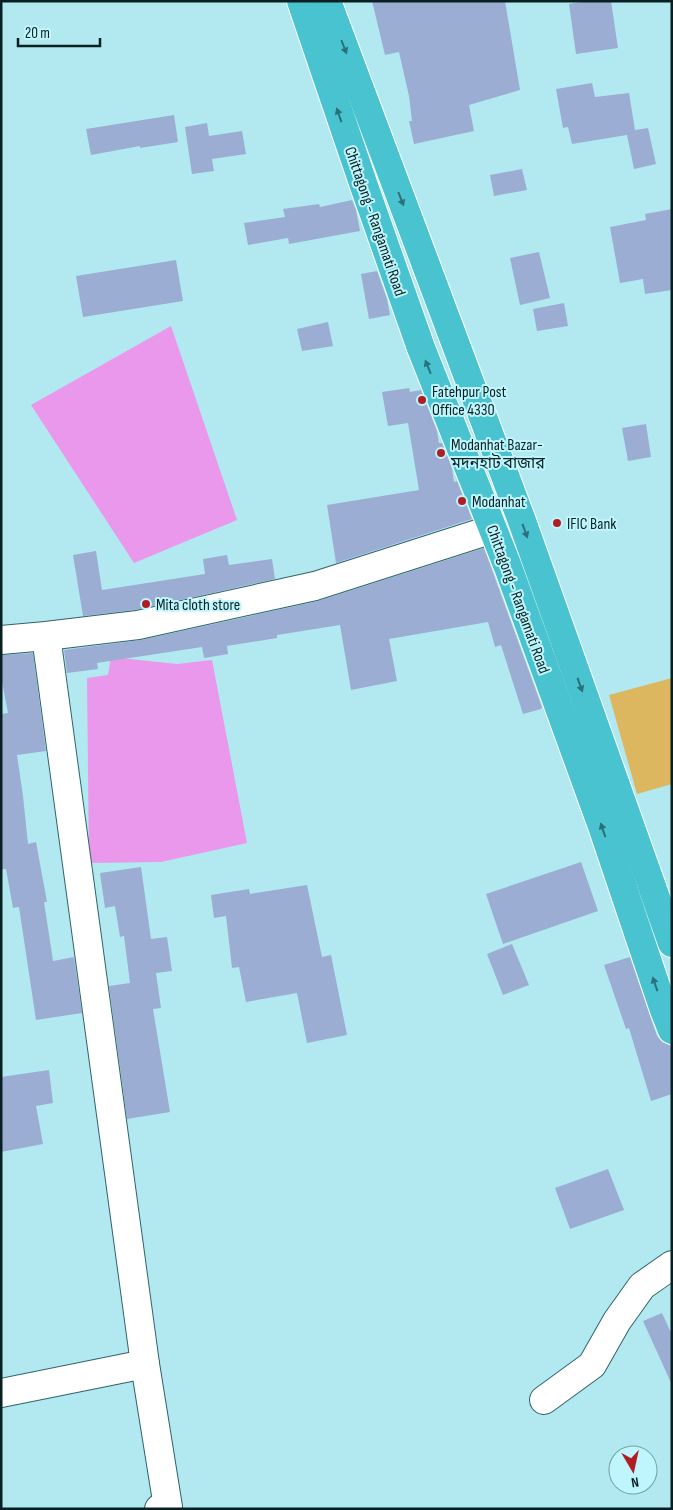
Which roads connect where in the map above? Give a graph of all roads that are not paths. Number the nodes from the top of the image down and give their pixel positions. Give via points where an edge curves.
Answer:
1 (301, 1) edge
2 (327, 1) edge
3 (493, 529) junction
4 (46, 636) junction
5 (1, 640) edge
6 (672, 943) edge
7 (672, 1030) edge
8 (672, 1265) edge
9 (145, 1364) junction
10 (1, 1393) edge
11 (544, 1400) dead end
12 (159, 1509) edge

3 -> 1 highway, Chittagong - Rangamati Road via 421,348
2 -> 6 highway, Chittagong - Rangamati Road via 522,521
3 - 4 street via 315,586 138,626
7 -> 3 highway, Chittagong - Rangamati Road via 603,829
4 - 5 street
4 - 9 street
8 - 11 street via 642,1286 592,1365
9 - 10 street
9 - 12 street via 168,1507

